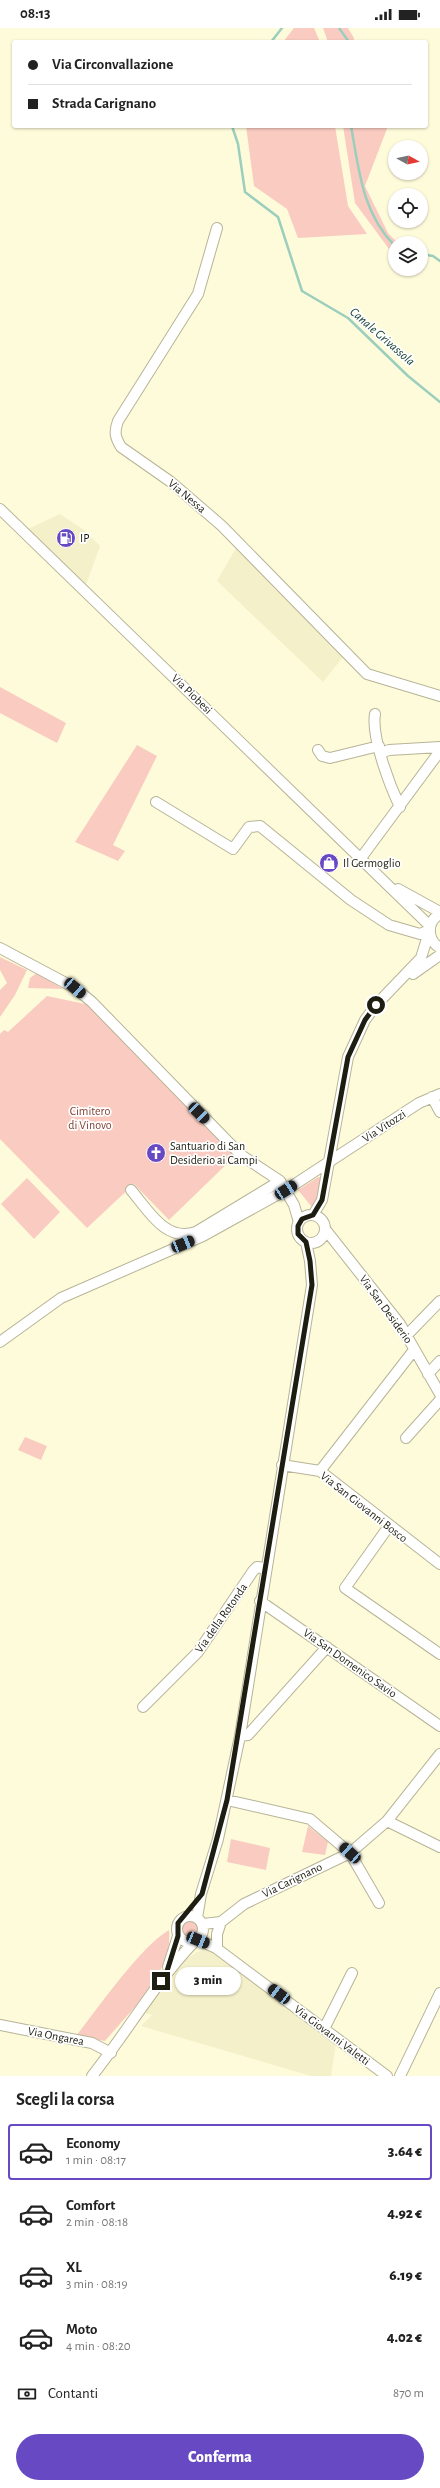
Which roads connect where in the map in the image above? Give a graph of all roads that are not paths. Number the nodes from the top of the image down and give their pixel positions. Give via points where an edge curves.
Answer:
1 (217, 228) dead end
2 (0, 509) edge
3 (440, 696) edge
4 (375, 714) dead end
5 (440, 747) edge
6 (380, 749) junction
7 (318, 750) dead end
8 (440, 751) edge
9 (156, 802) dead end
10 (400, 807) junction
11 (361, 858) junction
12 (384, 881) junction
13 (440, 913) edge
14 (430, 929) junction
15 (0, 948) edge
16 (440, 948) edge
17 (440, 955) edge
18 (402, 980) junction
19 (436, 1096) edge
20 (440, 1112) edge
21 (330, 1162) junction
22 (280, 1182) junction
23 (131, 1190) dead end
24 (286, 1190) junction
25 (294, 1204) junction
26 (314, 1216) junction
27 (299, 1222) junction
28 (327, 1234) junction
29 (310, 1243) junction
30 (440, 1300) edge
31 (406, 1336) junction
32 (0, 1342) edge
33 (414, 1350) junction
34 (440, 1361) edge
35 (428, 1374) junction
36 (440, 1394) edge
37 (440, 1400) edge
38 (406, 1438) dead end
39 (282, 1465) junction
40 (320, 1471) junction
41 (388, 1526) junction
42 (440, 1564) edge
43 (265, 1568) junction
44 (260, 1601) junction
45 (327, 1647) junction
46 (440, 1654) edge
47 (143, 1707) dead end
48 (440, 1726) edge
49 (240, 1736) junction
50 (440, 1754) edge
51 (227, 1800) junction
52 (386, 1821) junction
53 (440, 1847) edge
54 (350, 1853) junction
55 (202, 1894) junction
56 (380, 1903) dead end
57 (184, 1917) junction
58 (220, 1922) junction
59 (201, 1923) junction
60 (178, 1936) junction
61 (196, 1941) junction
62 (218, 1949) junction
63 (167, 1971) junction
64 (352, 1973) dead end
65 (440, 1993) edge
66 (0, 2025) edge
67 (324, 2029) junction
68 (111, 2053) junction
69 (92, 2076) edge
70 (387, 2076) edge
71 (400, 2076) edge

1 - 3 street, Via Nessa via 198,294 118,421 116,439 121,447 171,482 222,526 367,674
2 - 11 street, Via Piobesi
4 - 6 street via 374,723
5 - 6 street
6 - 7 street via 330,758 322,756
6 - 10 street
8 - 10 street
9 - 14 street via 233,849 249,827 260,826 351,900 389,925 420,934
10 - 11 street
11 - 12 street, Via Piobesi
12 - 13 street, Via Piobesi
12 - 14 street, Via Piobesi
13 - 14 street
14 - 16 street, Via Piobesi via 434,943
14 - 18 street via 421,958
15 - 22 street via 75,988 241,1155
17 - 18 street
18 - 21 street via 376,1005 365,1020 348,1057
19 - 20 street
19 - 21 street, Via Vitozzi via 419,1103
21 - 24 street, Via Vitozzi
21 - 26 street via 322,1200
22 - 23 street via 196,1232 183,1235 167,1230
22 - 24 street
24 - 25 street
24 - 32 street, Via Vitozzi via 203,1236 61,1298
25 - 26 street
25 - 27 street
26 - 27 street
26 - 28 street, Via San Desiderio
27 - 29 street via 298,1234
28 - 29 street
28 - 31 street, Via San Desiderio
29 - 39 street via 312,1285
30 - 31 street
31 - 33 street, Via San Desiderio
33 - 35 street, Via San Desiderio
33 - 40 street
34 - 35 street
35 - 36 street, Via San Desiderio
37 - 38 street
39 - 40 street, Via San Giovanni Bosco
39 - 43 street
40 - 41 street, Via San Giovanni Bosco
41 - 42 street, Via San Giovanni Bosco
41 - 46 street via 345,1588
43 - 44 street
43 - 47 street, Via della Rotonda via 253,1571 198,1652
44 - 45 street, Via San Domenico Savio
44 - 49 street
45 - 48 street, Via San Domenico Savio
45 - 49 street via 248,1735
49 - 51 street
50 - 52 street, Via Carignano
51 - 54 street via 310,1818
51 - 55 street
52 - 53 street
52 - 54 street, Via Carignano
54 - 56 street
54 - 58 street, Via Carignano via 244,1904
55 - 57 street
55 - 59 street
57 - 59 street
57 - 60 street via 177,1927
58 - 59 street
58 - 62 street via 217,1934
59 - 61 street
59 - 62 street, Via Giovanni Valetti
60 - 61 street via 185,1942
60 - 63 street
61 - 62 street, Via Giovanni Valetti
61 - 63 street
62 - 67 street, Via Giovanni Valetti
63 - 68 street
64 - 67 street
65 - 71 street
66 - 68 street, Via Ongarea via 92,2043
67 - 70 street, Via Giovanni Valetti
68 - 69 street

